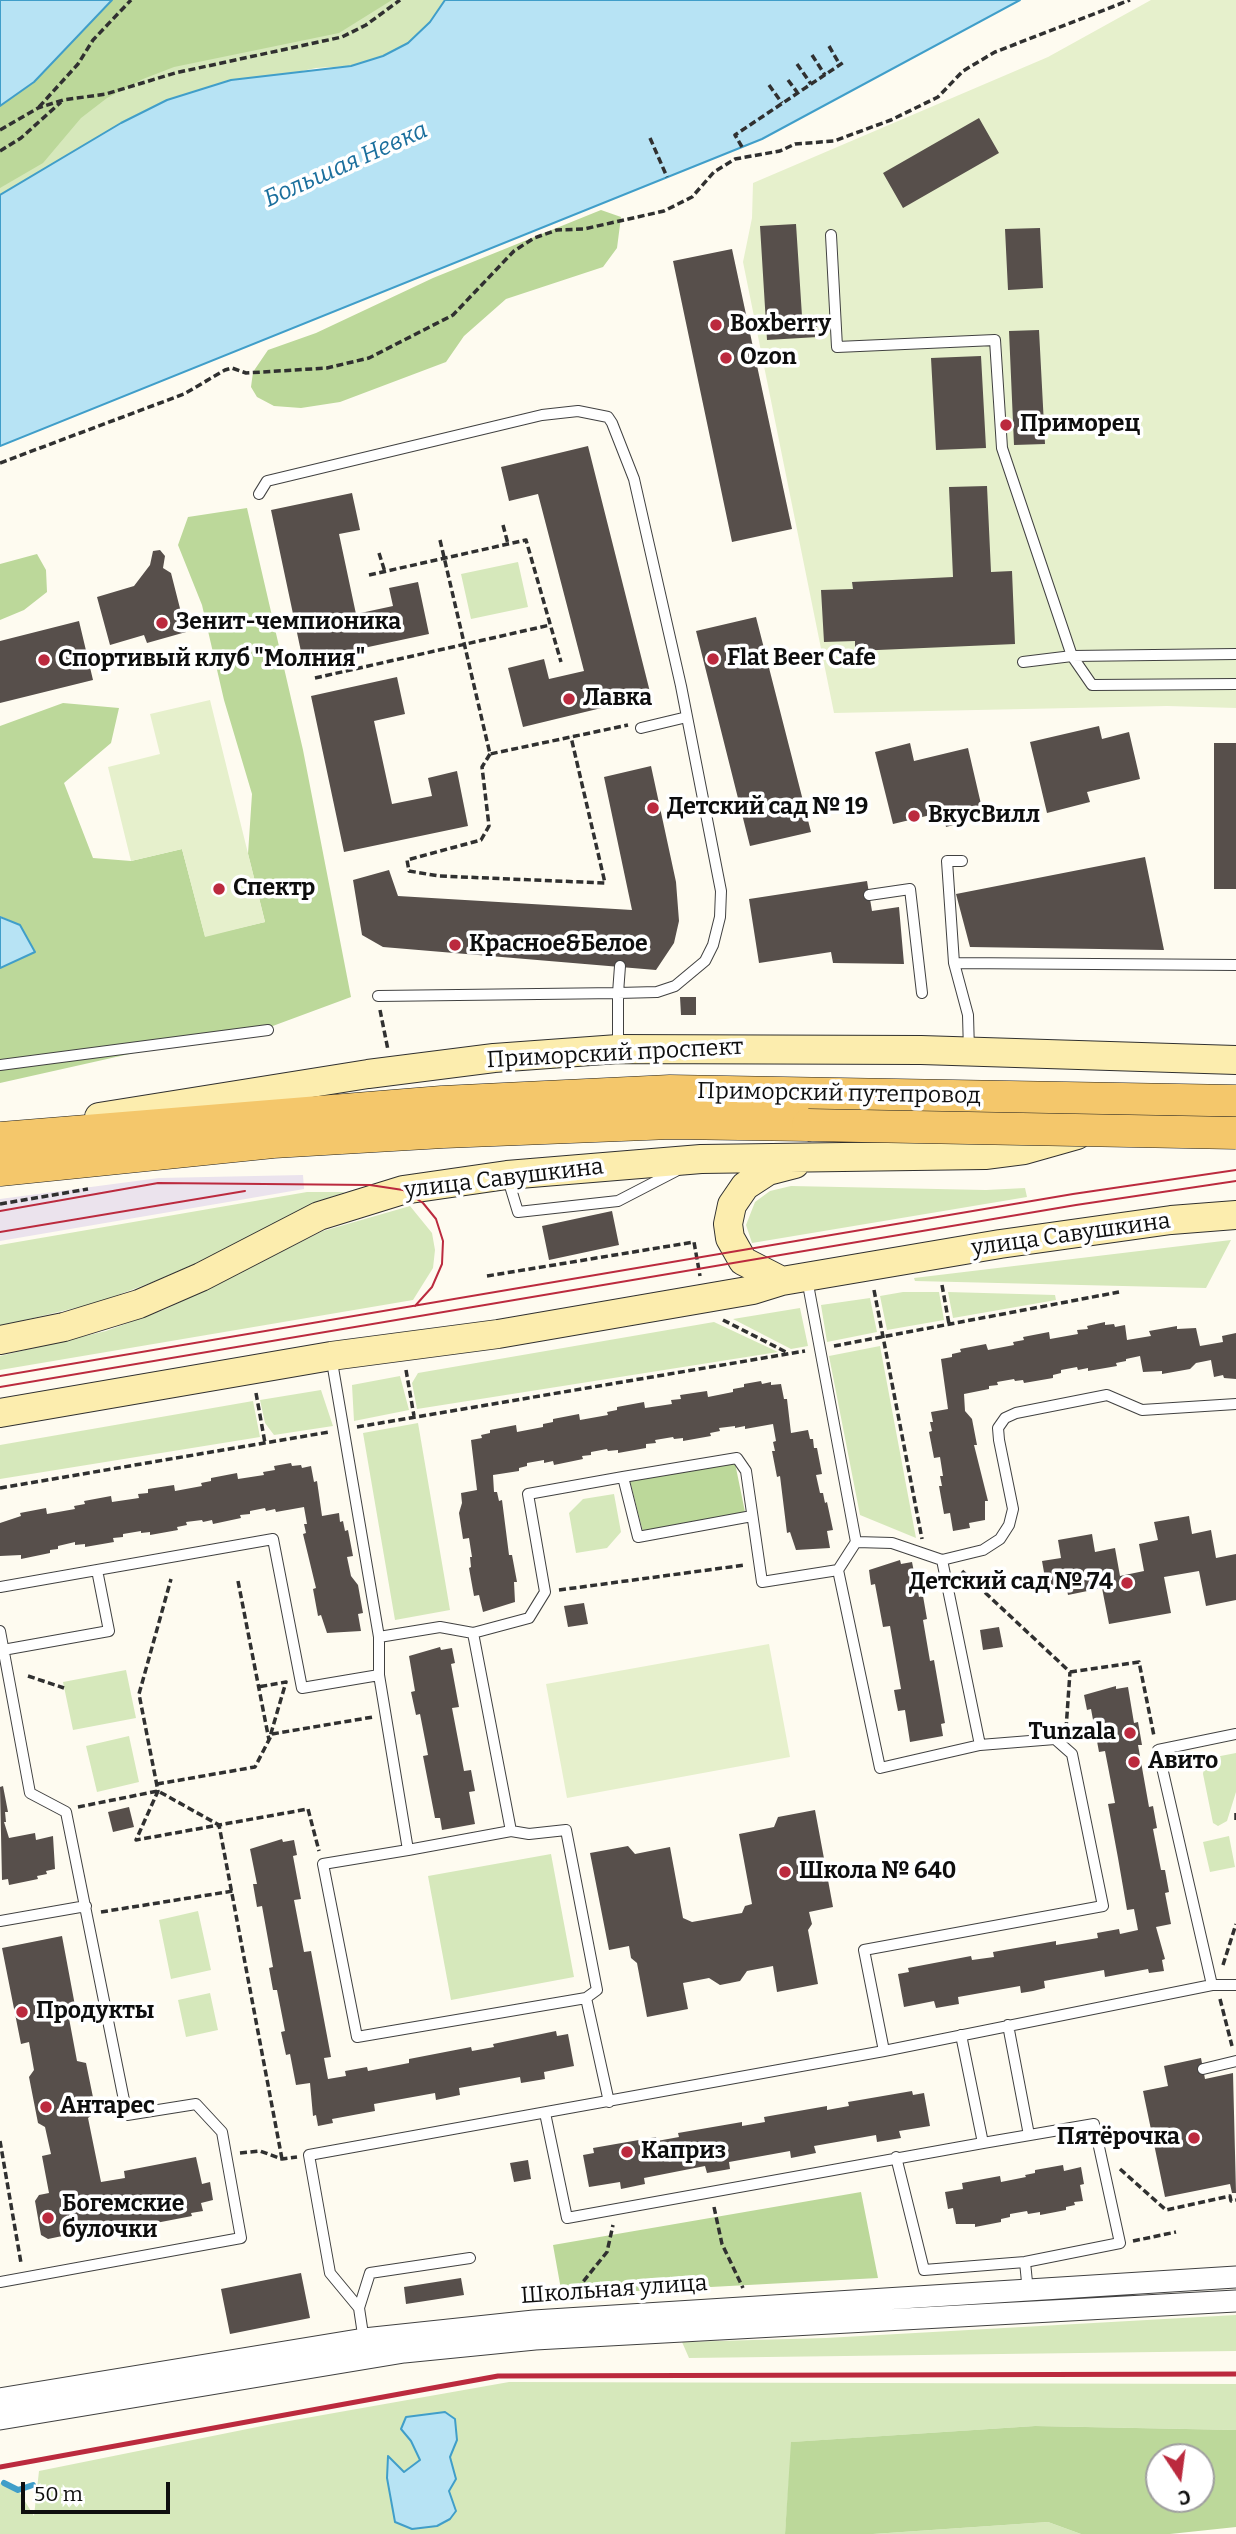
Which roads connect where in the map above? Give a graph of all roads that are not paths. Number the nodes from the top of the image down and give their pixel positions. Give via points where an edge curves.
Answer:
1 (831, 235) dead end
2 (259, 494) dead end
3 (1236, 654) edge
4 (1072, 656) junction
5 (1023, 662) dead end
6 (1236, 684) edge
7 (687, 716) junction
8 (636, 726) road end
9 (962, 861) dead end
10 (869, 895) dead end
11 (954, 963) junction
12 (1236, 965) edge
13 (620, 966) dead end
14 (618, 993) junction
15 (922, 993) dead end
16 (378, 996) road end
17 (268, 1030) dead end
18 (618, 1049) junction
19 (969, 1051) junction
20 (1236, 1060) edge
21 (0, 1065) edge
22 (1236, 1101) edge
23 (443, 1117) junction
24 (1236, 1122) edge
25 (1236, 1133) edge
26 (0, 1136) edge
27 (826, 1155) junction
28 (701, 1159) junction
29 (0, 1170) edge
30 (507, 1175) junction
31 (1236, 1215) edge
32 (794, 1279) junction
33 (0, 1340) edge
34 (331, 1356) junction
35 (1236, 1404) edge
36 (0, 1413) edge
37 (623, 1477) junction
38 (752, 1516) junction
39 (856, 1542) junction
40 (942, 1560) junction
41 (97, 1570) junction
42 (838, 1570) junction
43 (0, 1587) edge
44 (0, 1631) edge
45 (473, 1633) junction
46 (379, 1637) junction
47 (4, 1650) junction
48 (379, 1675) junction
49 (1236, 1734) edge
50 (980, 1745) junction
51 (511, 1831) junction
52 (408, 1850) junction
53 (86, 1906) junction
54 (0, 1921) edge
55 (1236, 1984) edge
56 (1212, 1985) junction
57 (586, 1998) junction
58 (1008, 2025) junction
59 (961, 2035) junction
60 (884, 2051) junction
61 (1236, 2061) edge
62 (1203, 2069) dead end
63 (609, 2102) junction
64 (545, 2113) junction
65 (1029, 2135) junction
66 (983, 2143) junction
67 (896, 2157) junction
68 (470, 2258) dead end
69 (1025, 2262) junction
70 (1236, 2277) edge
71 (0, 2282) edge
72 (1028, 2290) junction
73 (1236, 2301) edge
74 (359, 2308) junction
75 (1029, 2312) junction
76 (366, 2349) junction
77 (0, 2399) edge
78 (0, 2419) edge

1 - 4 lane via 837,347 995,340 1002,448
2 - 7 lane via 267,481 542,415 578,411 608,417 634,479
3 - 4 lane
4 - 5 lane
4 - 6 lane via 1092,685
7 - 8 lane
7 - 14 lane via 721,891 720,917 705,961 675,986 657,992
9 - 11 lane via 947,861
10 - 15 lane via 909,889
11 - 12 lane
11 - 19 lane via 968,1016
13 - 14 lane
14 - 16 lane
14 - 18 lane
17 - 21 lane
18 - 19 main road, Приморский проспект
18 - 26 main road, Приморский проспект via 368,1074
19 - 20 main road, Приморский проспект
22 - 23 main road, Приморский путепровод via 670,1091
23 - 25 main road, Приморский путепровод, bridge
23 - 26 main road, Приморский проспект
23 - 29 main road via 272,1142
24 - 27 main road, улица Савушкина via 1156,1119 985,1155
27 - 28 main road, улица Савушкина
27 - 32 main road, улица Савушкина via 768,1171 745,1186 732,1205 728,1224 736,1251 753,1268
28 - 30 main road, улица Савушкина
28 - 30 lane via 618,1201 517,1212
30 - 33 main road, улица Савушкина via 403,1190 319,1216 139,1304
31 - 32 main road, улица Савушкина via 1013,1242
32 - 34 main road, улица Савушкина via 498,1334
32 - 39 lane via 820,1348
34 - 36 main road, улица Савушкина
34 - 46 lane
35 - 40 lane via 1142,1409 1107,1395 1005,1418 998,1428 1013,1509 1009,1525 1000,1539 983,1549
37 - 38 lane via 737,1458 746,1471
37 - 38 lane via 638,1537
37 - 45 lane via 528,1494 545,1592 529,1618
38 - 42 lane via 762,1582
39 - 40 lane via 892,1543
39 - 42 lane
40 - 50 lane
41 - 43 lane
41 - 47 lane via 109,1631
41 - 48 lane via 273,1539 302,1688
42 - 50 lane via 880,1768
44 - 47 lane
45 - 46 lane via 440,1627
45 - 51 lane
46 - 48 lane
47 - 53 lane via 30,1793 66,1812
48 - 52 lane
49 - 56 lane via 1158,1749
50 - 60 lane via 1055,1739 1072,1754 1102,1906 864,1950
51 - 52 lane
51 - 57 lane via 566,1830 597,1990
52 - 57 lane via 323,1864 357,2037
53 - 54 lane
53 - 71 lane via 127,2115 196,2105 222,2132 242,2238
55 - 56 lane
56 - 58 lane
57 - 63 lane
58 - 59 lane
58 - 65 lane
59 - 60 lane
59 - 66 lane
60 - 63 lane
61 - 62 lane
63 - 64 lane
64 - 67 lane via 567,2218
64 - 74 lane via 309,2155 330,2273
65 - 66 lane
65 - 69 lane via 1094,2123 1120,2244
66 - 67 lane
67 - 69 lane via 923,2270
68 - 74 lane via 370,2269
69 - 72 lane
70 - 72 street, Школьная улица
72 - 75 lane
72 - 76 street, Школьная улица via 534,2321
73 - 75 street, Школьная улица
74 - 76 lane
75 - 76 street, Школьная улица
76 - 77 street, Школьная улица
76 - 78 street, Школьная улица

